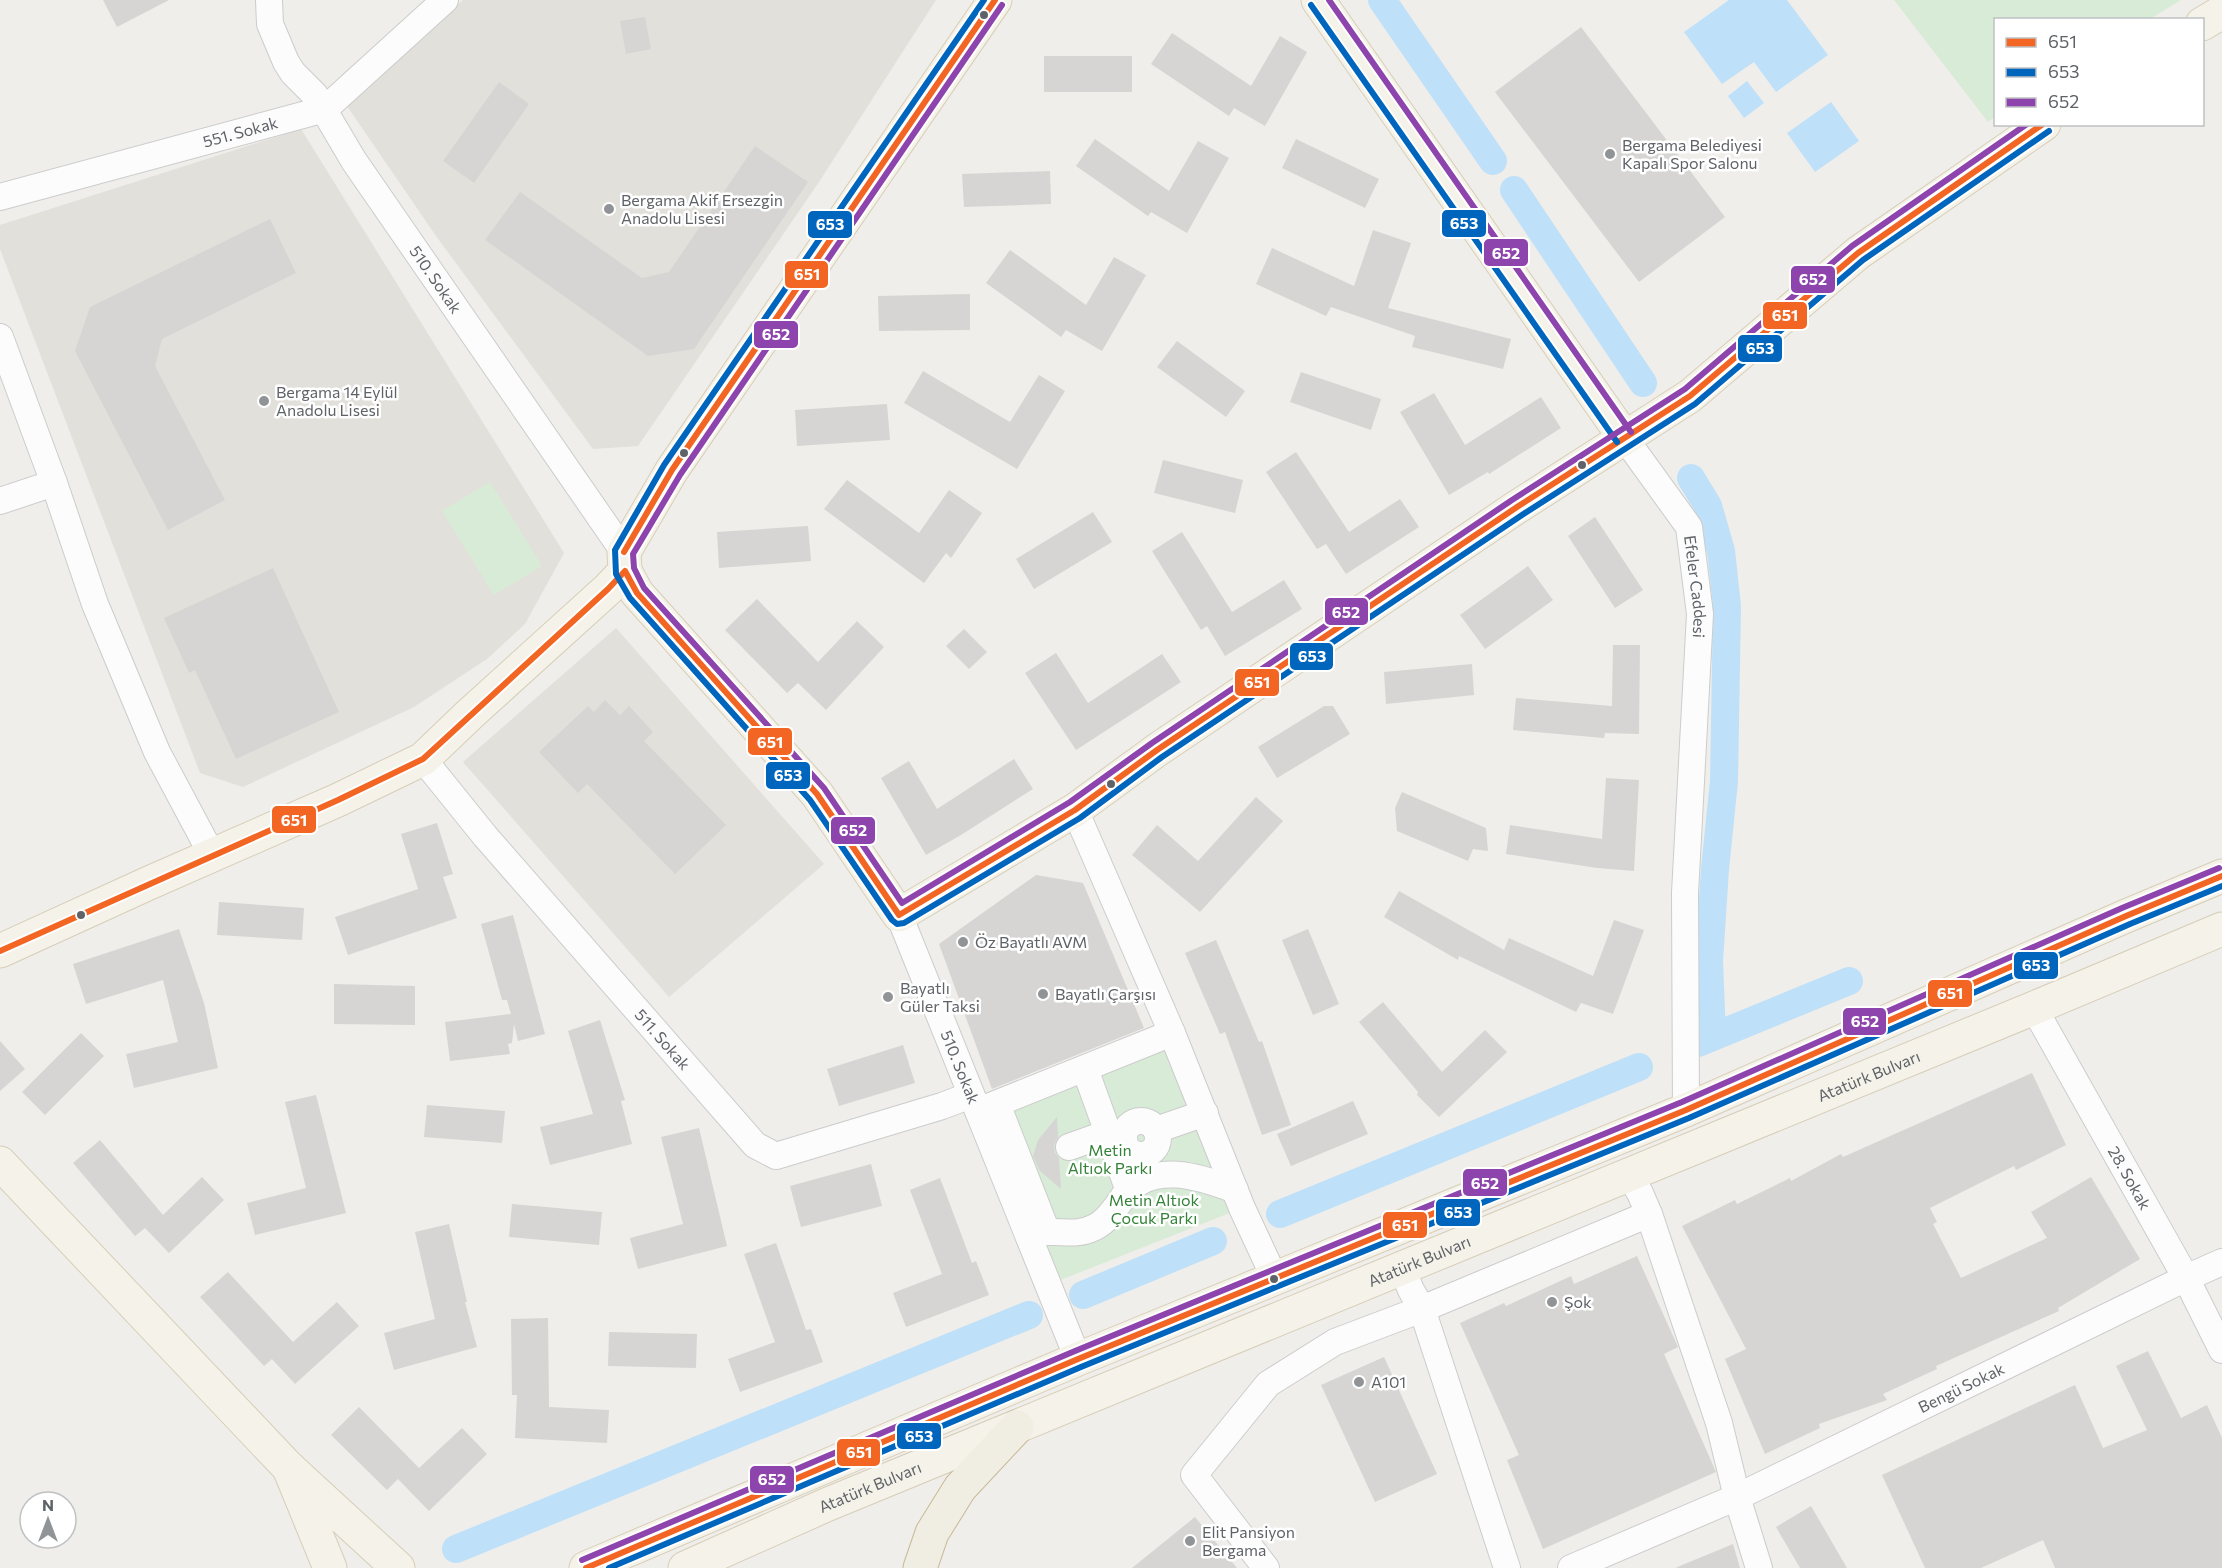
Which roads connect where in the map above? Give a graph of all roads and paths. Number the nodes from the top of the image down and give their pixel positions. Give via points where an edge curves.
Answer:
1 (269, 0) edge
2 (445, 0) edge
3 (995, 0) edge
4 (1318, 0) edge
5 (2222, 12) edge
6 (2204, 23) edge
7 (325, 109) junction
8 (2041, 126) edge
9 (0, 196) edge
10 (0, 337) edge
11 (1624, 437) junction
12 (54, 483) junction
13 (0, 501) edge
14 (624, 561) junction
15 (423, 759) junction
16 (1075, 810) junction
17 (212, 855) junction
18 (2222, 876) edge
19 (898, 915) junction
20 (2222, 929) edge
21 (0, 951) edge
22 (2034, 1008) junction
23 (1172, 1033) junction
24 (1085, 1069) junction
25 (982, 1103) junction
26 (1686, 1110) junction
27 (1205, 1113) junction
28 (1069, 1147) dead end
29 (1128, 1151) junction
30 (0, 1163) edge
31 (1629, 1175) junction
32 (1235, 1190) junction
33 (1649, 1214) junction
34 (1038, 1234) junction
35 (2222, 1262) edge
36 (1402, 1269) junction
37 (2186, 1278) junction
38 (1275, 1279) junction
39 (1422, 1309) junction
40 (2222, 1350) edge
41 (1078, 1359) junction
42 (1017, 1427) junction
43 (289, 1468) junction
44 (1737, 1497) junction
45 (330, 1568) edge
46 (398, 1568) edge
47 (586, 1568) edge
48 (685, 1568) edge
49 (920, 1568) edge
50 (1266, 1568) edge
51 (1507, 1568) edge
52 (1571, 1568) edge
53 (1759, 1568) edge

1 - 7 street, 510. Sokak via 270,24 286,62
2 - 7 street, 551. Sokak
3 - 14 main road via 672,470
4 - 11 main road, Efeler Caddesi
5 - 6 main road
7 - 9 street, 551. Sokak
7 - 14 street, 510. Sokak via 354,160
8 - 11 main road via 1858,253 1690,396
10 - 12 street
11 - 16 main road via 1157,750
11 - 26 street, Efeler Caddesi via 1689,527 1700,614 1685,893
12 - 13 street
12 - 17 street via 95,604 158,752
14 - 15 main road via 608,589
14 - 19 main road, 510. Sokak via 637,593 818,794
15 - 17 main road
15 - 25 street, 511. Sokak via 493,845 755,1145 776,1156 942,1106
16 - 19 main road
16 - 23 street
17 - 21 main road
18 - 26 main road
19 - 25 street, 510. Sokak
20 - 22 main road, Atatürk Bulvarı
22 - 31 main road, Atatürk Bulvarı
22 - 37 street, 28. Sokak
23 - 24 street, 511. Sokak
23 - 27 street
24 - 25 street, 511. Sokak
24 - 29 street
25 - 34 street, 510. Sokak
26 - 38 main road
27 - 29 street
27 - 32 street
28 - 29 street
29 - 32 street
29 - 34 street via 1137,1182 1117,1207 1095,1227 1084,1231
30 - 43 main road
31 - 33 street
31 - 36 main road, Atatürk Bulvarı
32 - 38 street
33 - 39 street
33 - 44 street via 1719,1423
34 - 41 street, 510. Sokak
35 - 37 street, Bengü Sokak
36 - 39 street
36 - 42 main road, Atatürk Bulvarı
37 - 40 street, 28. Sokak
37 - 44 street, Bengü Sokak
38 - 41 main road
39 - 50 street via 1335,1342 1268,1384 1194,1475
39 - 51 street
41 - 47 main road
42 - 48 main road, Atatürk Bulvarı
42 - 49 highway via 960,1488 932,1533
43 - 45 main road
43 - 46 main road
44 - 52 street, Bengü Sokak
44 - 53 street

